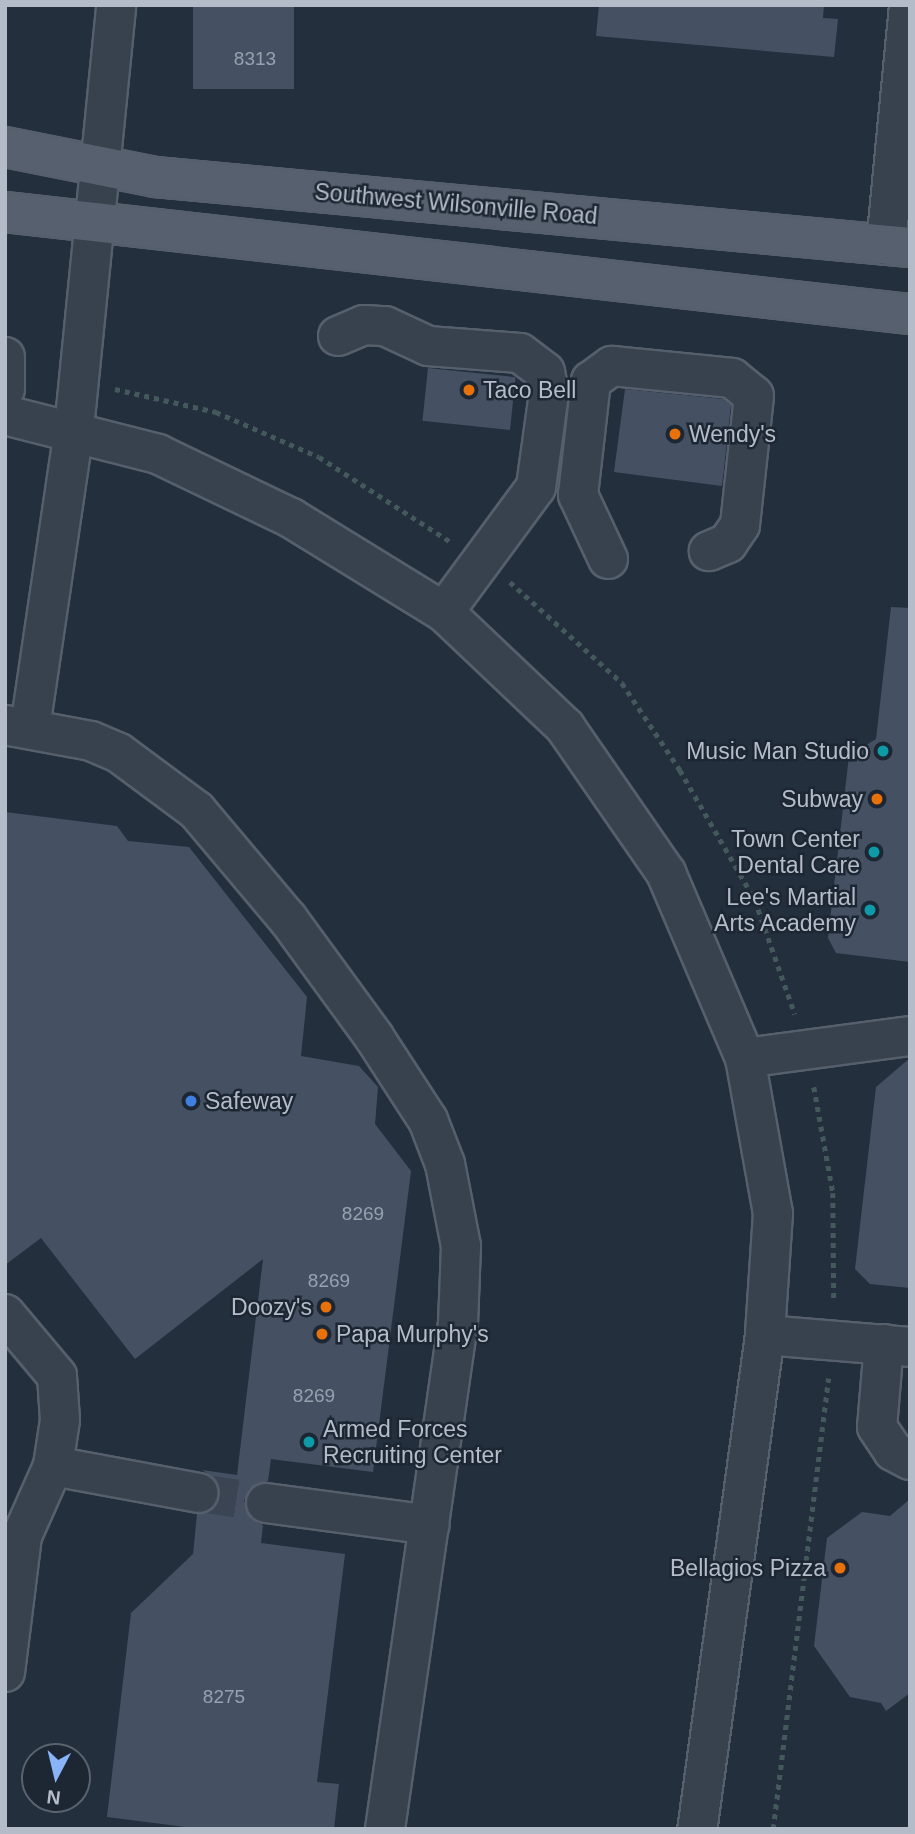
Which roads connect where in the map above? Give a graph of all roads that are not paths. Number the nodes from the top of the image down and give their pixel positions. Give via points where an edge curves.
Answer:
1 (116, 5) edge
2 (909, 5) edge
3 (5, 147) edge
4 (100, 164) junction
5 (5, 212) edge
6 (95, 222) junction
7 (898, 246) edge
8 (910, 314) edge
9 (338, 337) dead end
10 (5, 357) edge
11 (5, 389) edge
12 (5, 415) edge
13 (74, 429) junction
14 (709, 551) dead end
15 (608, 559) dead end
16 (444, 612) junction
17 (18, 726) edge
18 (910, 1036) edge
19 (745, 1058) junction
20 (5, 1314) edge
21 (765, 1335) junction
22 (897, 1346) edge
23 (910, 1460) edge
24 (53, 1466) junction
25 (199, 1493) tunnel mouth
26 (266, 1503) tunnel mouth
27 (430, 1525) junction
28 (5, 1672) edge
29 (385, 1829) edge
30 (697, 1829) edge

1 - 4 street
2 - 7 street
3 - 4 main road, Southwest Wilsonville Road
4 - 6 street
4 - 7 main road, Southwest Wilsonville Road via 155,177
5 - 6 main road
6 - 8 main road
6 - 13 street
9 - 16 street via 364,325 385,326 428,346 520,353 545,372 549,393 536,487
10 - 11 street
12 - 13 street
13 - 16 street via 158,454 291,518
13 - 17 street
14 - 15 street via 728,543 740,526 754,396 732,378 612,366 591,381 578,495
16 - 19 street via 565,727 666,873
17 - 27 street via 119,753 197,811 288,919 428,1120 445,1164 460,1246 458,1323
18 - 19 street
19 - 21 street via 773,1213
20 - 24 street via 57,1376
21 - 22 street
21 - 30 street
22 - 23 street via 877,1427 893,1451
24 - 25 street
24 - 28 street via 22,1536
26 - 27 street
27 - 29 street

